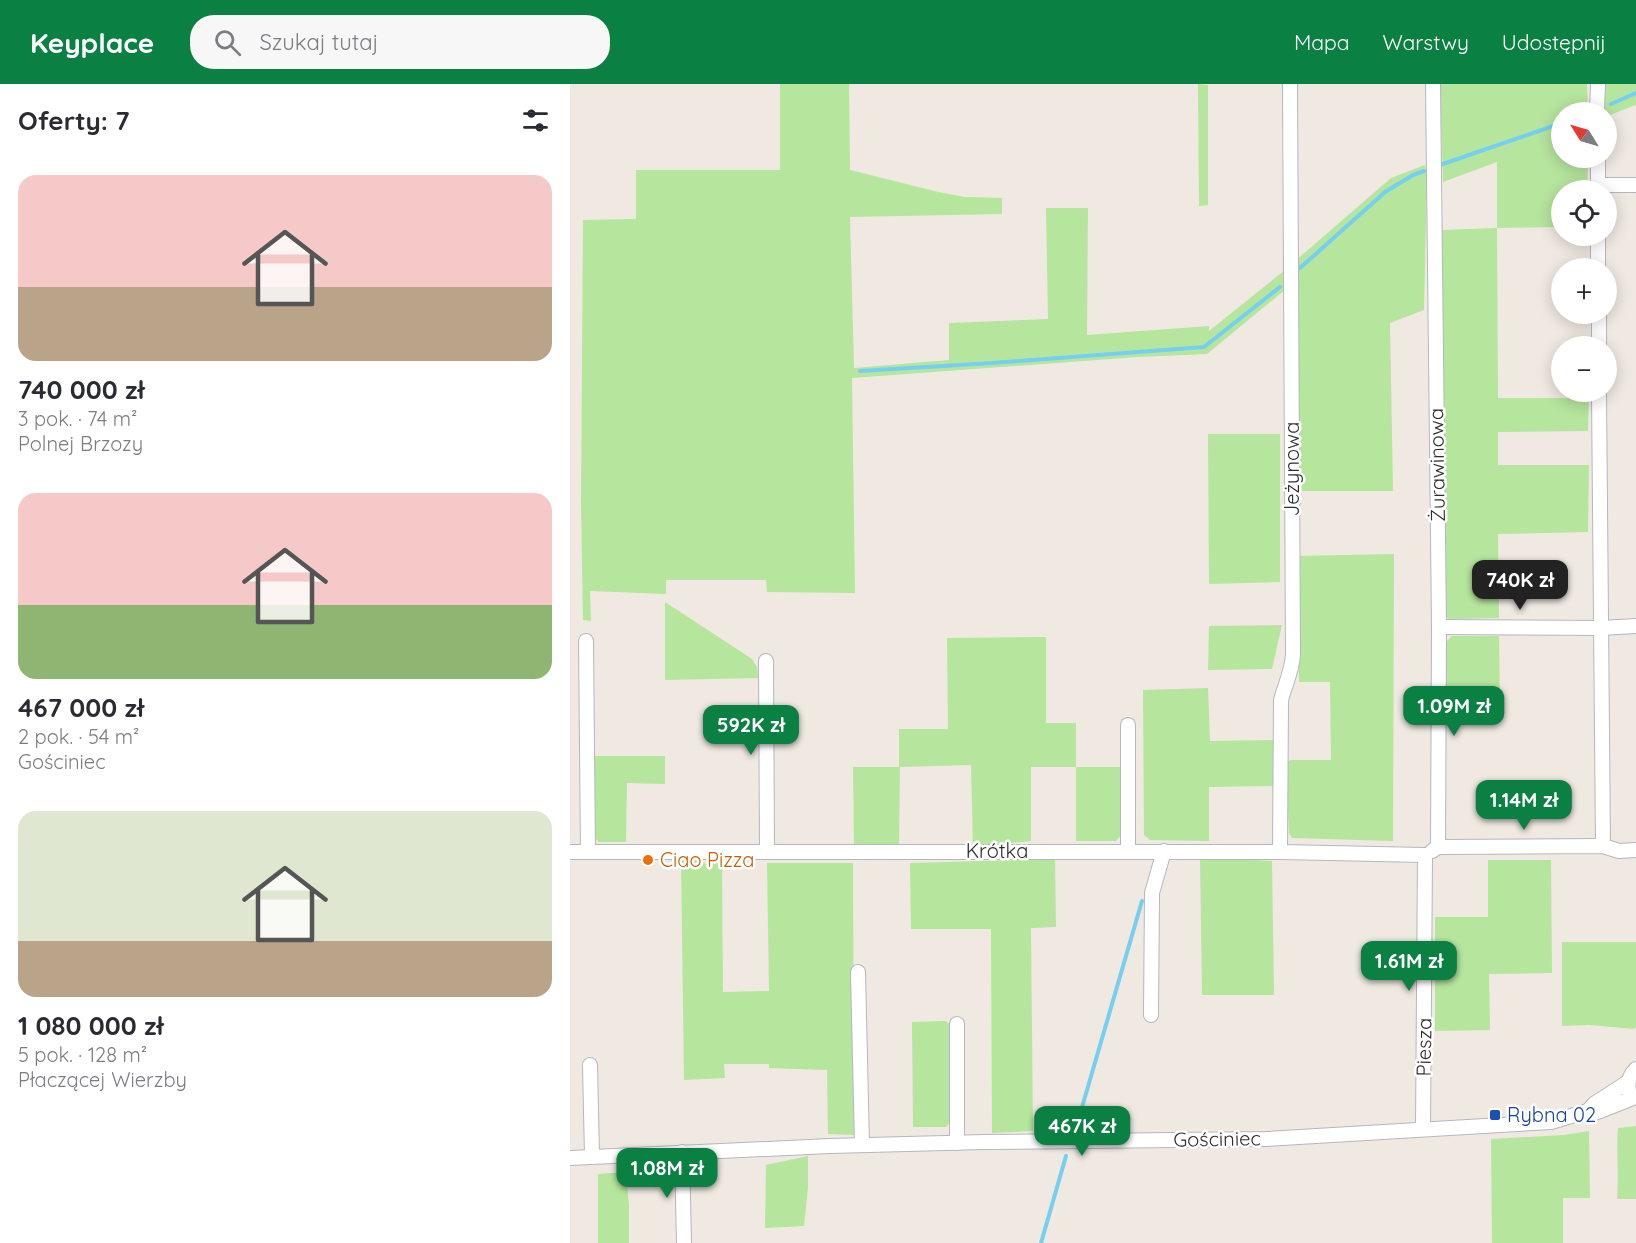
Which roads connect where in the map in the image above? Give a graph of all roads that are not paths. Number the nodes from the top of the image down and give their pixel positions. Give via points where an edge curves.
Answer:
1 (1290, 84) edge
2 (1433, 84) edge
3 (1598, 84) edge
4 (1597, 102) edge
5 (1636, 185) edge
6 (1617, 186) edge
7 (1599, 402) edge
8 (1636, 626) edge
9 (1439, 627) junction
10 (1602, 628) junction
11 (586, 641) dead end
12 (766, 661) dead end
13 (1128, 725) dead end
14 (1603, 846) junction
15 (1438, 847) junction
16 (1636, 850) edge
17 (767, 851) junction
18 (1128, 851) junction
19 (1164, 851) junction
20 (570, 852) edge
21 (588, 852) junction
22 (1280, 852) junction
23 (1425, 855) junction
24 (858, 972) dead end
25 (1152, 1015) dead end
26 (957, 1024) dead end
27 (590, 1065) dead end
28 (1636, 1069) edge
29 (1628, 1082) junction
30 (1635, 1099) edge
31 (1588, 1111) junction
32 (1423, 1129) junction
33 (957, 1143) junction
34 (862, 1145) junction
35 (682, 1152) junction
36 (592, 1156) junction
37 (570, 1158) edge
38 (684, 1243) edge

1 - 22 street, Jeżynowa via 1293,655 1281,700
2 - 9 street, Żurawinowa
3 - 4 street
5 - 6 street
7 - 10 street
8 - 10 street
9 - 10 street
9 - 15 street, Żurawinowa
10 - 14 street
11 - 21 street
12 - 17 street
13 - 18 street
14 - 15 street
14 - 16 street via 1619,851
15 - 23 street
17 - 18 street, Krótka
17 - 21 street, Krótka
18 - 19 street, Krótka
19 - 22 street, Krótka
19 - 25 street via 1152,893
20 - 21 street, Krótka
22 - 23 street, Krótka
23 - 32 street, Piesza
24 - 34 street
26 - 33 street
27 - 36 street
28 - 29 street, Gościniec
29 - 30 street, Gościniec via 1630,1095
29 - 31 street, Gościniec
30 - 31 street, Gościniec via 1595,1113
31 - 32 street, Gościniec via 1551,1122
32 - 33 street, Gościniec via 1266,1139
33 - 34 street, Gościniec
34 - 35 street, Gościniec
35 - 36 street, Gościniec
35 - 38 street
36 - 37 street, Gościniec

